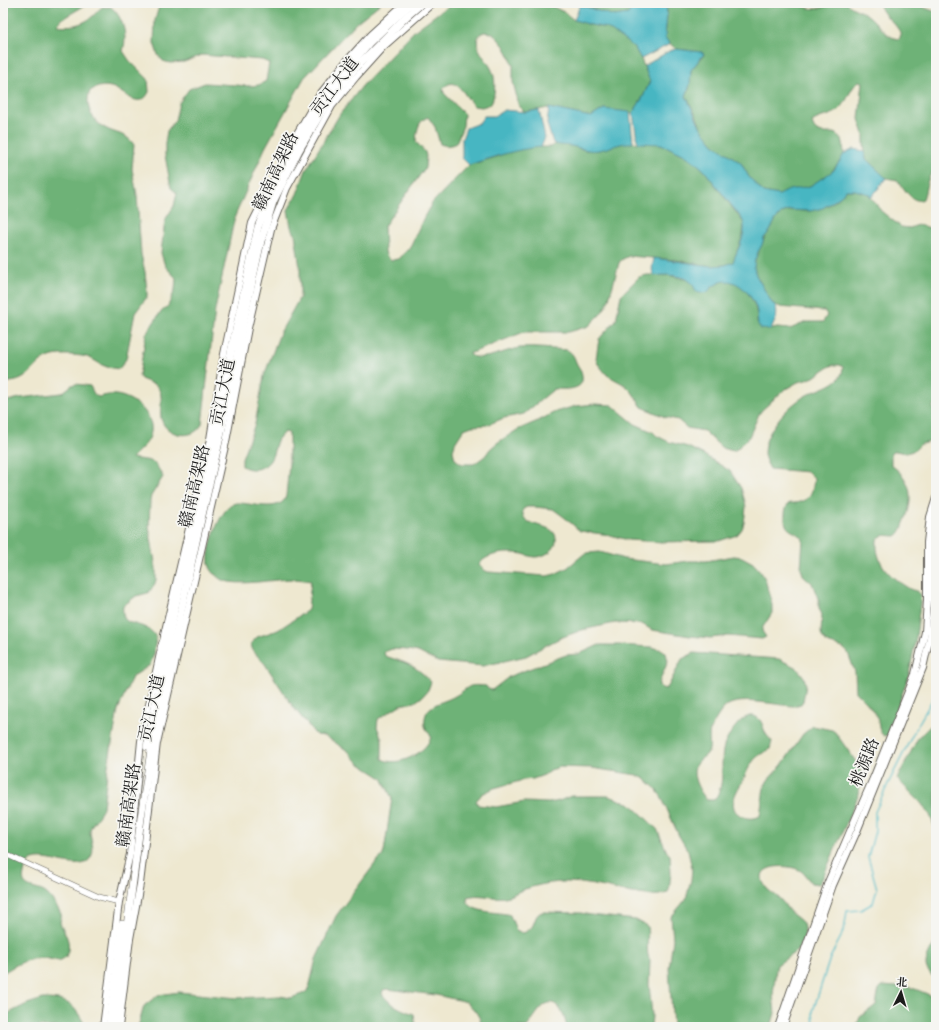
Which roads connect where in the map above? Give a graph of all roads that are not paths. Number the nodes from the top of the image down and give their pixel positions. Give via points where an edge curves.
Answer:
1 (405, 3) edge
2 (413, 3) edge
3 (422, 3) edge
4 (433, 3) edge
5 (936, 498) edge
6 (936, 516) edge
7 (179, 608) junction
8 (161, 648) junction
9 (177, 651) junction
10 (3, 853) edge
11 (119, 902) junction
12 (103, 1027) edge
13 (109, 1027) edge
14 (114, 1027) edge
15 (119, 1027) edge
16 (778, 1027) edge
17 (783, 1027) edge

1 - 8 main road, 贡江大道 via 370,35 320,94 296,135 252,223 224,354 210,439
2 - 7 highway, 赣南高架路 via 369,43 318,106 290,156 258,227
3 - 7 highway, 赣南高架路 via 357,66 327,104 299,150 273,202 261,241 228,401
4 - 9 main road, 贡江大道 via 383,47 332,106 287,188 271,229 248,328 226,442
5 - 16 main road, 桃源路 via 930,516 927,542 925,632 915,674 828,882
6 - 17 main road, 桃源路 via 932,540 931,630 923,668 833,885
7 - 8 highway
7 - 9 highway
7 - 13 highway, 赣南高架路 via 146,750
7 - 14 highway, 赣南高架路 via 151,750
8 - 11 main road, 贡江大道 via 141,742 130,854
9 - 15 main road, 贡江大道 via 157,744
10 - 11 street via 99,898
11 - 12 main road, 贡江大道

